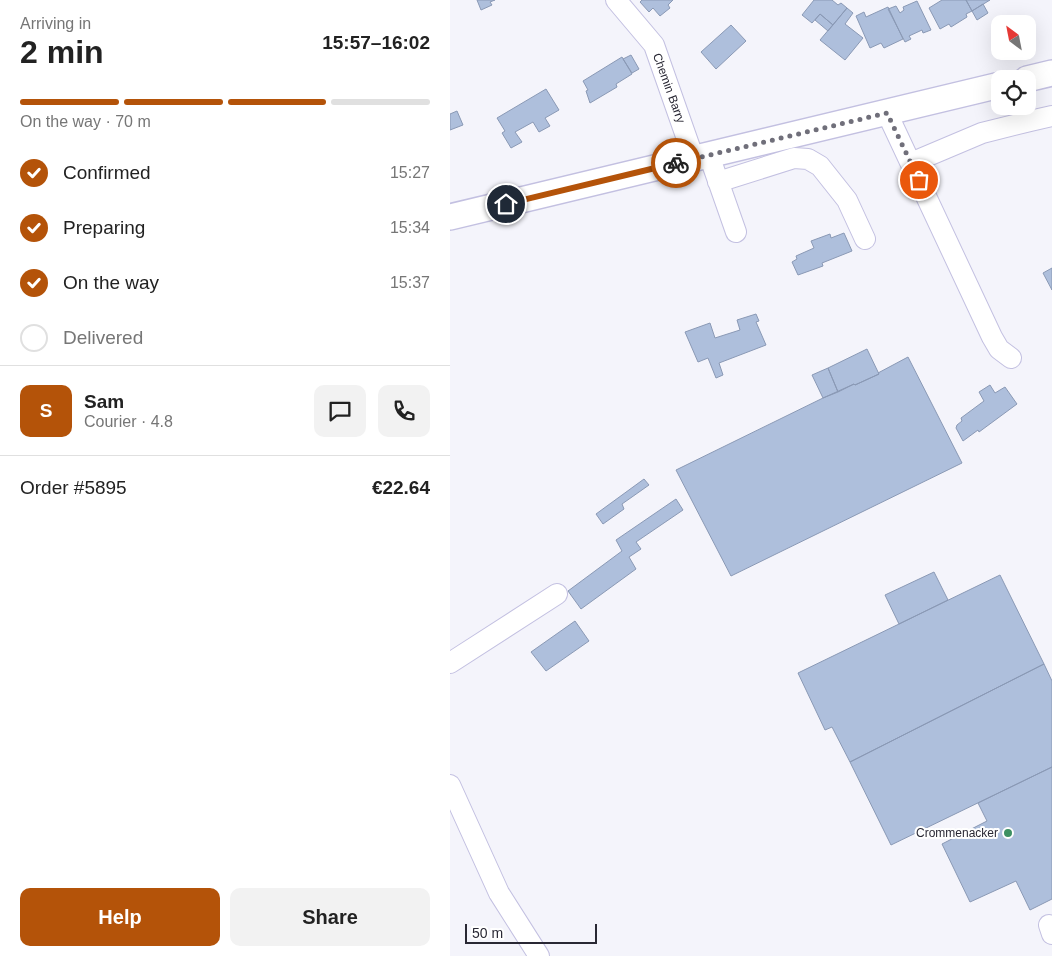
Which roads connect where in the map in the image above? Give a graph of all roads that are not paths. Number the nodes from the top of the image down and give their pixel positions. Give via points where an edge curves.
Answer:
1 (616, 0) edge
2 (1052, 73) edge
3 (1036, 77) edge
4 (991, 87) edge
5 (887, 113) junction
6 (1052, 116) edge
7 (702, 157) junction
8 (911, 162) junction
9 (718, 182) junction
10 (450, 217) edge
11 (736, 232) dead end
12 (865, 239) dead end
13 (1012, 358) dead end
14 (557, 594) dead end
15 (450, 663) edge
16 (450, 785) edge
17 (539, 956) edge

1 - 7 street, Chemin Barry via 654,45
2 - 3 main road
4 - 5 main road
5 - 7 main road
5 - 8 street
6 - 8 street via 982,133
7 - 9 street, Chemin Barry
7 - 10 main road
8 - 13 street via 992,338 999,349
9 - 11 street, Chemin Barry
9 - 12 street via 794,158 808,159 820,166 847,200
14 - 15 street
16 - 17 street via 499,892

